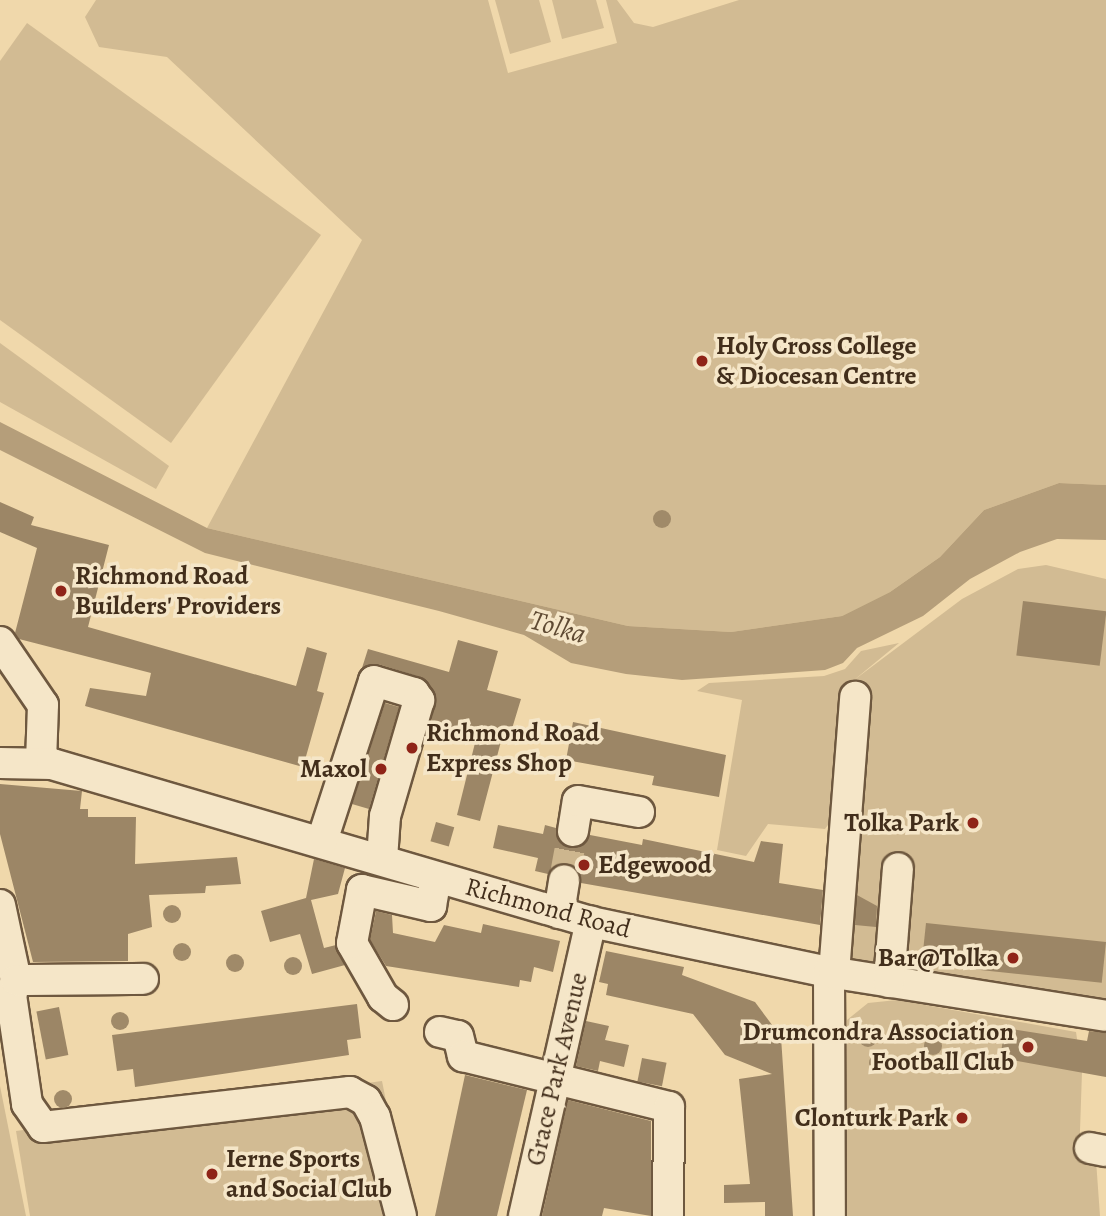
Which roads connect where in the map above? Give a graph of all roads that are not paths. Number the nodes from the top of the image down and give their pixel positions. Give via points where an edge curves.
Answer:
1 (0, 642) edge
2 (855, 697) dead end
3 (0, 763) edge
4 (41, 763) junction
5 (639, 812) dead end
6 (573, 831) tunnel mouth
7 (322, 841) junction
8 (382, 859) junction
9 (898, 868) dead end
10 (436, 877) junction
11 (564, 880) tunnel mouth
12 (0, 905) edge
13 (559, 913) junction
14 (591, 922) junction
15 (831, 973) junction
16 (143, 979) dead end
17 (16, 980) junction
18 (889, 982) junction
19 (393, 1005) dead end
20 (1106, 1016) edge
21 (440, 1032) dead end
22 (555, 1080) junction
23 (401, 1216) edge
24 (524, 1216) edge
25 (668, 1216) edge
26 (830, 1216) edge

1 - 4 street via 43,705
2 - 15 street
3 - 4 street, Richmond Road
4 - 7 street, Richmond Road
5 - 6 street via 578,801
7 - 8 street, Richmond Road
7 - 8 street via 374,681 401,689 419,700 385,816
8 - 10 street, Richmond Road
9 - 18 street
10 - 13 street, Richmond Road
10 - 19 street via 431,906 362,890 352,943 383,997
11 - 13 street
12 - 17 street
13 - 14 street, Richmond Road
14 - 15 street, Richmond Road
14 - 22 street, Grace Park Avenue
15 - 18 street, Richmond Road
15 - 26 street
16 - 17 street
17 - 23 street via 11,995 27,1104 43,1127 350,1092 366,1101 375,1117
18 - 20 street, Richmond Road
21 - 22 street via 458,1036 463,1056
22 - 24 street, Grace Park Avenue
22 - 25 street via 669,1107

